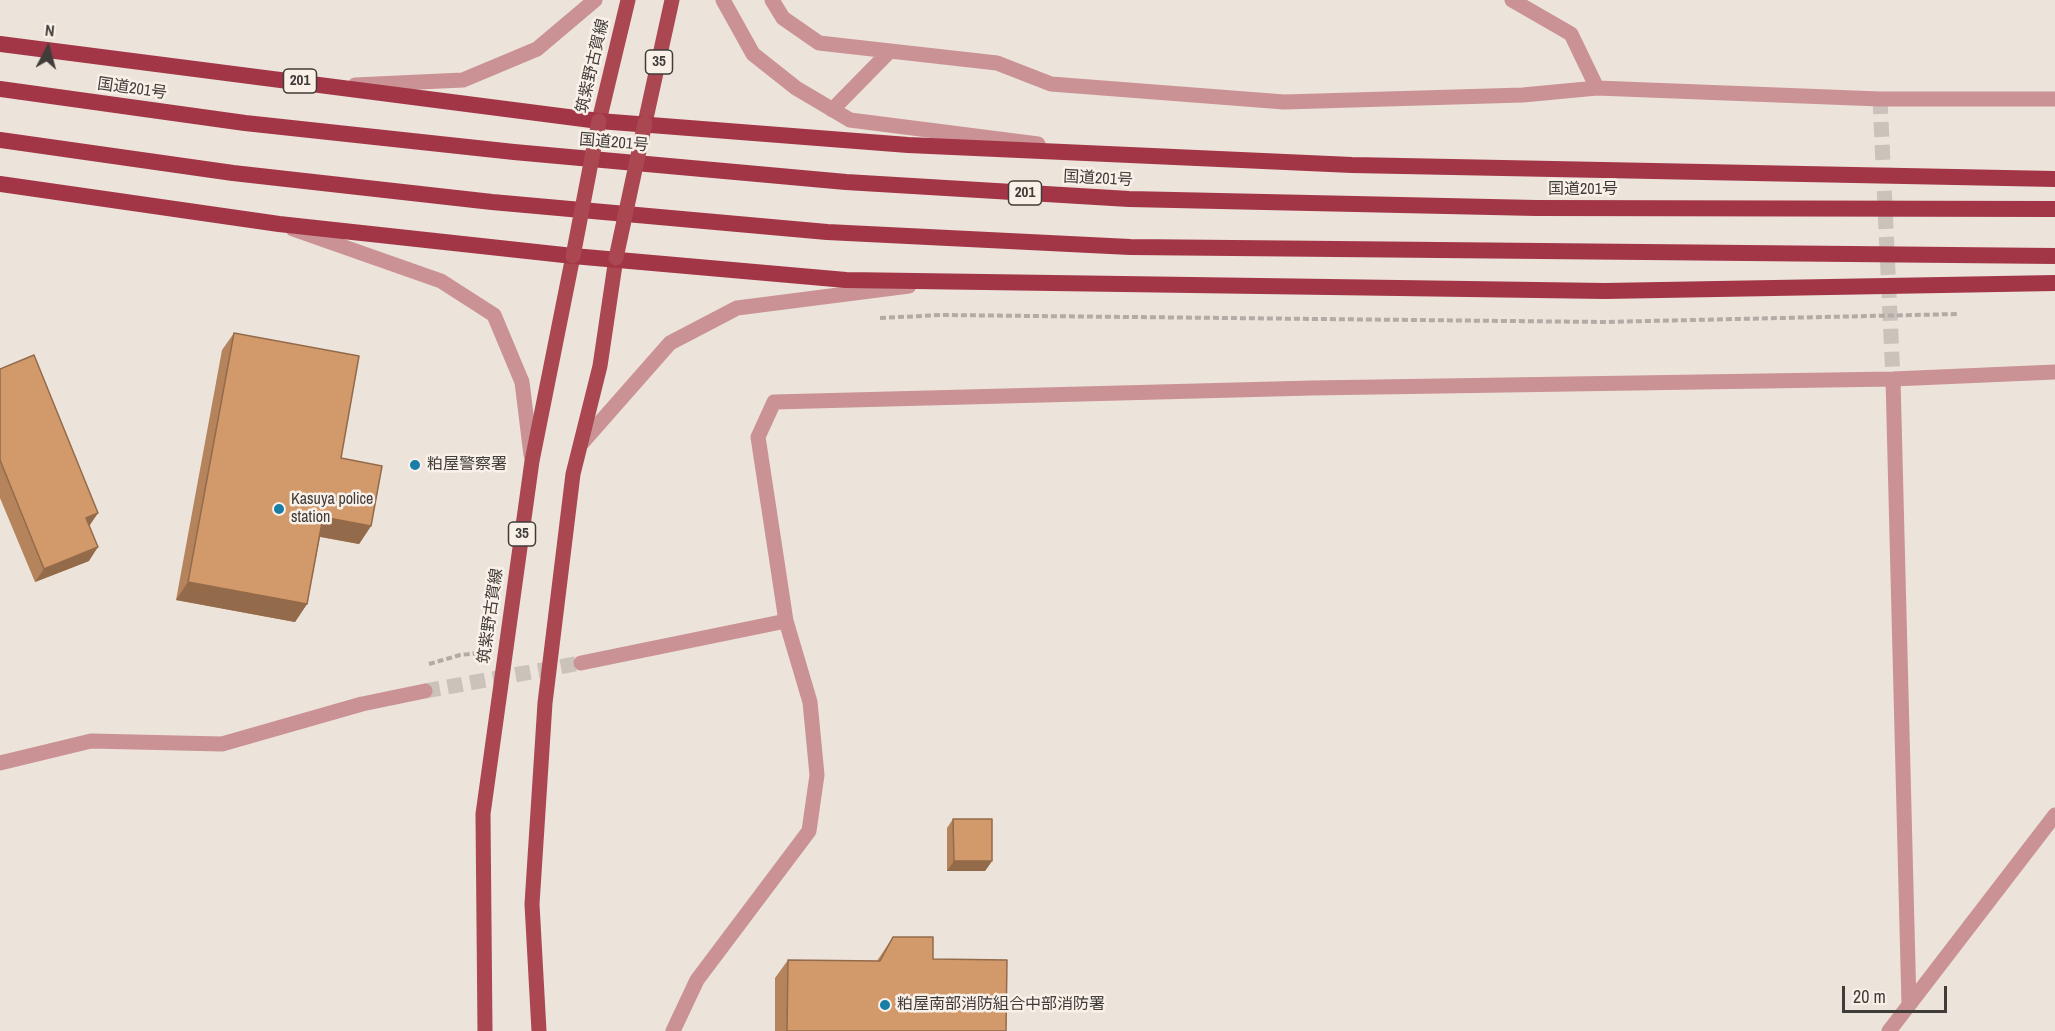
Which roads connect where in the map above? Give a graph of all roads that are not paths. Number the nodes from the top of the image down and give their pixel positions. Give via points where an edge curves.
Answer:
1 (595, 0) edge
2 (628, 0) edge
3 (672, 0) edge
4 (723, 0) edge
5 (771, 0) edge
6 (1512, 0) edge
7 (0, 44) edge
8 (889, 52) junction
9 (337, 86) junction
10 (1597, 88) junction
11 (0, 89) edge
12 (2055, 99) edge
13 (832, 110) junction
14 (599, 121) junction
15 (645, 123) junction
16 (0, 140) edge
17 (1203, 160) junction
18 (2055, 179) edge
19 (0, 184) edge
20 (2055, 209) edge
21 (279, 224) junction
22 (573, 256) junction
23 (2055, 256) edge
24 (616, 258) junction
25 (944, 281) junction
26 (2055, 283) edge
27 (2055, 372) edge
28 (1893, 379) junction
29 (582, 442) junction
30 (532, 461) junction
31 (786, 621) junction
32 (581, 663) tunnel mouth
33 (425, 691) tunnel mouth
34 (0, 763) edge
35 (2055, 815) edge
36 (1909, 1005) junction
37 (485, 1031) edge
38 (539, 1031) edge
39 (673, 1031) edge
40 (1889, 1031) edge

1 - 9 street via 537,49 463,80
2 - 14 main road, 筑紫野古賀線 / 35
3 - 15 main road, 35
4 - 13 street via 753,54
5 - 8 street via 783,18 819,43
6 - 10 street via 1571,34
7 - 9 highway, 201
8 - 10 street via 997,63 1051,84 1284,102
8 - 13 street
9 - 14 highway, 201
10 - 12 street via 1880,99
11 - 20 highway, 国道201号 / 201 via 245,123 514,152 846,182 1106,198 1536,208
13 - 17 street via 850,120 1104,152
14 - 15 highway, 201
14 - 22 main road, 筑紫野古賀線 / 35, bridge
15 - 17 highway, 201 via 908,145
15 - 24 main road, 35, bridge
16 - 23 highway via 232,173 492,202 826,232 1130,247
17 - 18 highway, 201
19 - 21 highway
21 - 22 highway
21 - 30 street via 441,281 494,315 522,382
22 - 24 highway
22 - 30 main road, 筑紫野古賀線 / 35
24 - 25 highway via 846,280
24 - 29 main road, 35 via 600,366
25 - 26 highway via 1605,291
25 - 29 street via 737,308 670,343
27 - 28 street
28 - 31 street via 1301,388 774,402 758,437
28 - 36 street
29 - 38 main road, 35 via 573,474 545,703 532,904
30 - 37 main road, 筑紫野古賀線 / 35 via 483,814
31 - 32 street
31 - 39 street via 810,702 817,775 809,831 697,980
33 - 34 street via 362,704 222,744 91,741
35 - 36 street
36 - 40 street

